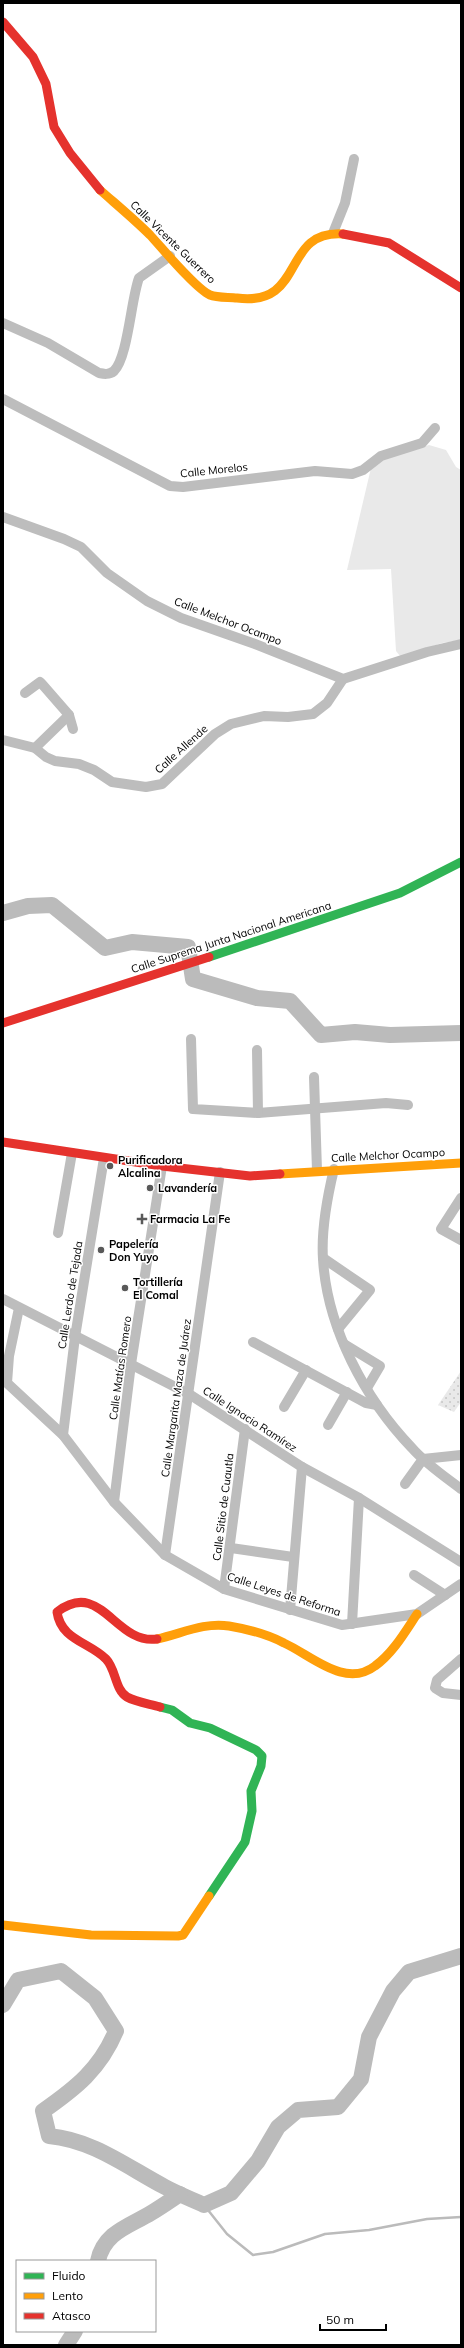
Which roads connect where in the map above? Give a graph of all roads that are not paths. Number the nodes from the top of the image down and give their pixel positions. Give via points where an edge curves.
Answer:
1 (3, 22) edge
2 (354, 159) dead end
3 (333, 233) junction
4 (170, 256) junction
5 (461, 288) edge
6 (3, 323) edge
7 (3, 399) edge
8 (435, 428) dead end
9 (3, 517) edge
10 (461, 644) edge
11 (343, 679) junction
12 (25, 693) dead end
13 (69, 715) junction
14 (74, 729) dead end
15 (3, 740) edge
16 (35, 748) junction
17 (461, 862) edge
18 (3, 1023) edge
19 (191, 1039) dead end
20 (257, 1050) dead end
21 (314, 1077) dead end
22 (408, 1105) dead end
23 (315, 1109) junction
24 (258, 1114) junction
25 (3, 1142) edge
26 (72, 1153) junction
27 (104, 1158) junction
28 (461, 1163) edge
29 (162, 1166) junction
30 (334, 1169) junction
31 (317, 1171) junction
32 (220, 1172) junction
33 (461, 1198) edge
34 (58, 1233) dead end
35 (461, 1240) edge
36 (323, 1258) junction
37 (3, 1299) edge
38 (19, 1308) junction
39 (338, 1329) junction
40 (75, 1337) junction
41 (253, 1342) dead end
42 (344, 1344) junction
43 (6, 1355) edge
44 (131, 1364) junction
45 (306, 1370) junction
46 (367, 1388) junction
47 (347, 1392) junction
48 (189, 1394) junction
49 (377, 1404) junction
50 (284, 1407) dead end
51 (328, 1424) dead end
52 (245, 1429) junction
53 (63, 1435) junction
54 (461, 1455) edge
55 (423, 1459) junction
56 (302, 1467) junction
57 (405, 1484) dead end
58 (461, 1489) edge
59 (359, 1498) junction
60 (114, 1502) junction
61 (231, 1548) junction
62 (165, 1555) junction
63 (293, 1558) junction
64 (461, 1562) edge
65 (414, 1575) dead end
66 (461, 1584) edge
67 (224, 1588) junction
68 (445, 1595) junction
69 (290, 1610) junction
70 (416, 1614) junction
71 (352, 1624) junction
72 (461, 1659) edge
73 (461, 1695) edge
74 (3, 1926) edge

1 - 4 street, Calle Vicente Guerrero via 32,57 46,84 54,127 70,153 95,186
2 - 3 street via 346,203
3 - 4 street, Calle Vicente Guerrero via 313,239 303,250 279,290 269,296 251,300 210,295
3 - 5 street, Calle Vicente Guerrero via 352,234 389,243
4 - 6 street via 139,278 123,351 116,367 107,374 99,373 48,343
7 - 8 street, Calle Morelos via 170,486 315,471 352,474 363,470 381,456 422,443
9 - 11 street, Calle Melchor Ocampo via 80,547 107,573 147,600 181,618
10 - 11 street
11 - 16 street, Calle Allende via 327,703 313,714 264,716 231,724 215,734 162,784 146,787 112,782 94,770 73,762 55,761
12 - 13 street via 40,682
13 - 14 street
13 - 16 street
15 - 16 street, Calle Allende
17 - 18 street, Calle Suprema Junta Nacional Americana via 400,893
19 - 24 street via 193,1109
20 - 24 street
21 - 23 street, Calle Melchor Ocampo
22 - 23 street via 386,1103
23 - 24 street
23 - 31 street, Calle Melchor Ocampo
25 - 26 street, Calle Melchor Ocampo
26 - 27 street, Calle Melchor Ocampo
26 - 34 street
27 - 29 street, Calle Melchor Ocampo
27 - 40 street, Calle Lerdo de Tejada
28 - 30 street, Calle Melchor Ocampo
29 - 32 street, Calle Melchor Ocampo
29 - 44 street, Calle Matías Romero
30 - 31 street, Calle Melchor Ocampo
30 - 36 street via 328,1195
31 - 32 street, Calle Melchor Ocampo via 250,1176
32 - 48 street, Calle Margarita Maza de Juárez
33 - 35 street via 440,1229
36 - 39 street via 326,1288
36 - 39 street via 370,1290
37 - 38 street, Calle Ignacio Ramírez
38 - 40 street, Calle Ignacio Ramírez
38 - 43 street
39 - 42 street
40 - 44 street, Calle Ignacio Ramírez
40 - 53 street, Calle Lerdo de Tejada
41 - 45 street
42 - 46 street
42 - 46 street via 380,1366
43 - 53 street, Calle Leyes de Reforma via 7,1383
44 - 48 street, Calle Ignacio Ramírez
44 - 60 street, Calle Matías Romero
45 - 47 street
45 - 50 street
46 - 49 street
47 - 49 street via 366,1403
47 - 51 street
48 - 52 street, Calle Ignacio Ramírez
48 - 62 street, Calle Margarita Maza de Juárez
49 - 55 street via 391,1424
52 - 56 street, Calle Ignacio Ramírez
52 - 61 street, Calle Sitio de Cuautla
53 - 60 street, Calle Leyes de Reforma
54 - 55 street
55 - 57 street
55 - 58 street
56 - 59 street, Calle Ignacio Ramírez
56 - 63 street
59 - 64 street, Calle Ignacio Ramírez
59 - 71 street
60 - 62 street, Calle Leyes de Reforma
61 - 63 street
61 - 67 street, Calle Sitio de Cuautla
62 - 67 street, Calle Leyes de Reforma
63 - 69 street
65 - 68 street
66 - 68 street, Calle Leyes de Reforma
67 - 69 street, Calle Leyes de Reforma
68 - 70 street, Calle Leyes de Reforma
69 - 71 street, Calle Leyes de Reforma via 342,1625
70 - 71 street, Calle Leyes de Reforma
70 - 74 street via 382,1662 370,1671 357,1674 337,1671 283,1642 255,1631 226,1625 195,1628 146,1640 135,1635 99,1608 80,1600 68,1602 57,1612 57,1618 72,1638 93,1649 106,1660 114,1671 121,1692 135,1700 172,1710 190,1723 210,1728 256,1750 262,1756 261,1766 251,1791 252,1810 245,1842 183,1935 98,1937
72 - 73 street via 437,1680 435,1688 443,1693

